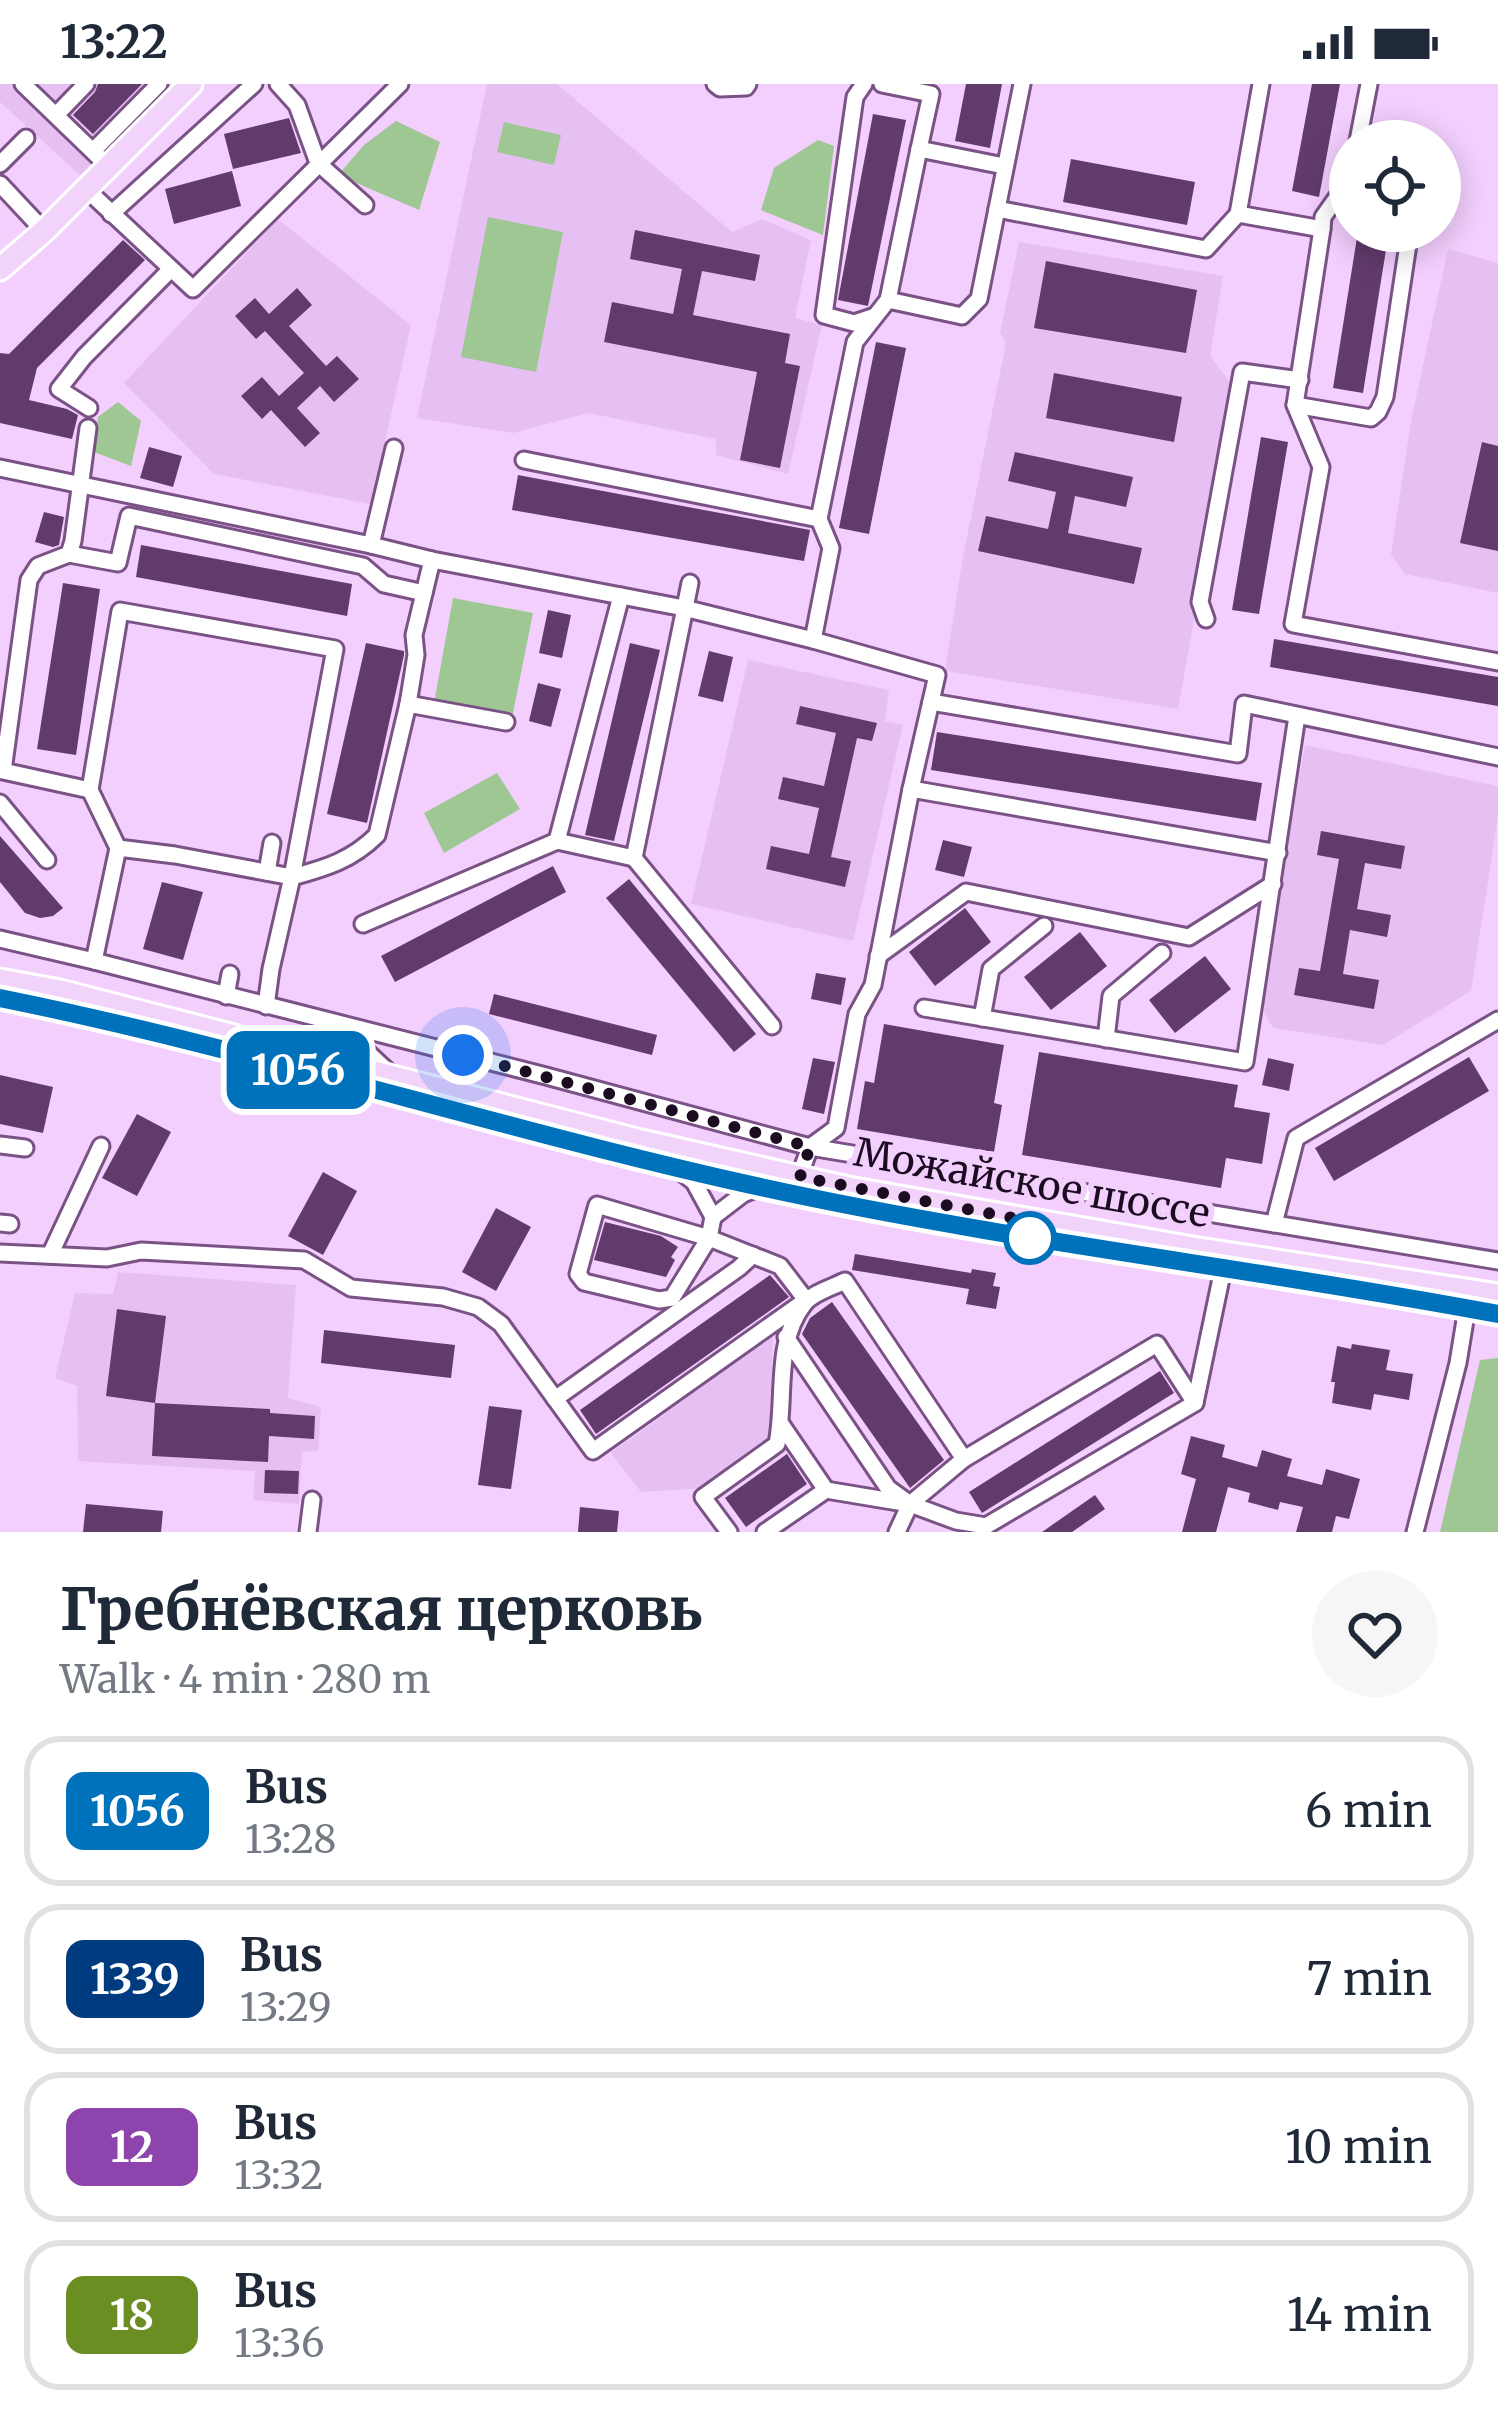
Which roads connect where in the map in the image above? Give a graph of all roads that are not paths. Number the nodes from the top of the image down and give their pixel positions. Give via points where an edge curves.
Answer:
1 (23, 84) edge
2 (86, 84) edge
3 (159, 84) edge
4 (191, 84) edge
5 (254, 84) edge
6 (278, 84) edge
7 (400, 84) edge
8 (715, 84) edge
9 (748, 84) edge
10 (864, 84) edge
11 (882, 84) edge
12 (1022, 84) edge
13 (1261, 84) edge
14 (1369, 84) edge
15 (932, 89) edge
16 (56, 116) junction
17 (1362, 120) edge
18 (26, 137) dead end
19 (919, 149) junction
20 (101, 158) junction
21 (0, 164) edge
22 (318, 164) junction
23 (1004, 166) junction
24 (0, 184) edge
25 (85, 188) junction
26 (365, 205) dead end
27 (997, 209) junction
28 (1329, 209) edge
29 (111, 214) junction
30 (1238, 214) junction
31 (1322, 229) junction
32 (44, 230) junction
33 (1407, 252) edge
34 (0, 269) edge
35 (171, 269) junction
36 (888, 299) junction
37 (875, 316) junction
38 (1300, 380) junction
39 (1295, 406) junction
40 (89, 407) dead end
41 (88, 428) dead end
42 (394, 448) dead end
43 (524, 460) dead end
44 (0, 468) edge
45 (81, 486) junction
46 (819, 519) junction
47 (371, 545) junction
48 (69, 554) junction
49 (432, 560) junction
50 (690, 583) dead end
51 (424, 593) junction
52 (621, 596) junction
53 (684, 608) junction
54 (1206, 619) dead end
55 (813, 640) junction
56 (1498, 662) edge
57 (931, 702) junction
58 (409, 704) junction
59 (1297, 716) junction
60 (506, 722) dead end
61 (1498, 758) edge
62 (910, 789) junction
63 (90, 790) junction
64 (0, 803) edge
65 (123, 820) dead end
66 (556, 841) junction
67 (272, 843) dead end
68 (118, 848) junction
69 (1277, 853) junction
70 (634, 859) junction
71 (46, 860) dead end
72 (267, 872) junction
73 (292, 877) junction
74 (1273, 884) junction
75 (0, 924) edge
76 (363, 924) dead end
77 (1044, 926) dead end
78 (7, 941) edge
79 (1162, 952) dead end
80 (878, 956) junction
81 (94, 961) junction
82 (230, 974) dead end
83 (0, 980) edge
84 (226, 996) junction
85 (0, 998) edge
86 (266, 1006) junction
87 (924, 1008) dead end
88 (982, 1018) junction
89 (1498, 1020) edge
90 (337, 1023) junction
91 (772, 1026) dead end
92 (1106, 1039) junction
93 (395, 1078) junction
94 (0, 1145) edge
95 (101, 1146) dead end
96 (810, 1147) junction
97 (25, 1148) dead end
98 (675, 1167) junction
99 (800, 1177) junction
100 (760, 1187) junction
101 (712, 1217) junction
102 (1274, 1224) junction
103 (709, 1238) junction
104 (0, 1253) edge
105 (50, 1255) junction
106 (753, 1256) junction
107 (1498, 1261) edge
108 (1222, 1269) junction
109 (1498, 1294) edge
110 (806, 1300) junction
111 (1467, 1308) junction
112 (1498, 1314) edge
113 (787, 1337) junction
114 (556, 1399) junction
115 (1195, 1403) junction
116 (781, 1424) junction
117 (964, 1460) junction
118 (826, 1490) junction
119 (312, 1500) dead end
120 (910, 1504) junction
121 (308, 1532) edge
122 (729, 1532) edge
123 (765, 1532) edge
124 (897, 1532) edge
125 (1415, 1532) edge

1 - 16 street
2 - 16 street
3 - 20 street
4 - 20 main road
5 - 29 street
6 - 22 street via 298,105
7 - 22 street
8 - 9 street
10 - 37 street via 855,98 824,314 854,322
11 - 15 street
12 - 23 street
13 - 30 street
14 - 17 street
15 - 19 street
16 - 20 street
18 - 21 street
19 - 23 street
19 - 36 street
20 - 25 main road
22 - 26 street
22 - 35 street via 193,290
23 - 27 street
24 - 32 street
25 - 29 street
25 - 32 main road
27 - 30 street via 1206,249
27 - 36 street via 979,299 962,316
28 - 31 street
29 - 35 street
30 - 31 street
31 - 38 street
32 - 34 main road
33 - 39 street via 1378,412 1371,418
35 - 40 street via 58,389
36 - 37 street
37 - 46 street via 855,342
38 - 39 street
38 - 54 street via 1242,372 1200,602
39 - 56 street via 1321,467 1293,624
41 - 45 street
42 - 47 street
43 - 46 street
44 - 45 street
45 - 47 street
45 - 48 street
46 - 55 street via 831,548
47 - 49 street
48 - 51 street via 118,563 129,516 363,566 384,584
48 - 63 street via 38,566 28,580 3,771
49 - 51 street
49 - 52 street
50 - 53 street
51 - 58 street
52 - 53 street
52 - 66 street
53 - 55 street
53 - 70 street
55 - 57 street via 937,675
57 - 59 street via 1238,754 1244,704
57 - 62 street
58 - 60 street
58 - 73 street via 377,835 330,868
59 - 61 street
59 - 69 street
62 - 69 street
62 - 80 street
63 - 68 street
63 - 73 street via 120,611 335,649
64 - 71 street
65 - 68 street
66 - 70 street
66 - 76 street
67 - 72 street
68 - 72 street
68 - 81 street
69 - 74 street
70 - 91 street
72 - 73 street
73 - 86 street
74 - 80 street via 1189,937 966,892
74 - 92 street via 1244,1062
75 - 78 street
77 - 88 street via 991,969
78 - 81 street
79 - 92 street via 1111,996
80 - 96 street via 857,1014 836,1128
81 - 84 street
82 - 84 street
83 - 93 main road, Можайское шоссе
84 - 86 street
85 - 98 main road, Можайское шоссе
86 - 90 street
87 - 88 street
88 - 92 street
89 - 102 street via 1296,1138
90 - 93 street
90 - 96 street
93 - 99 main road, Можайское шоссе
94 - 97 street
95 - 105 street
96 - 99 street
96 - 102 street
98 - 100 main road, Можайское шоссе
98 - 101 street via 694,1182
99 - 109 main road, Можайское шоссе
100 - 101 street
100 - 108 main road, Можайское шоссе
101 - 103 street
102 - 107 street
103 - 103 street via 597,1205 578,1274 665,1300
103 - 106 street
104 - 105 street
105 - 114 street via 141,1251 304,1261 351,1288 443,1297 501,1324
106 - 110 street via 780,1266
106 - 114 street
108 - 111 main road, Можайское шоссе
108 - 115 street
110 - 113 street
110 - 114 street via 593,1451
110 - 117 street via 845,1281
111 - 112 main road, Можайское шоссе
111 - 125 street
113 - 116 street
113 - 120 street via 888,1488
115 - 117 street via 1157,1344
115 - 120 street via 986,1526
116 - 118 street
116 - 122 street via 777,1444 704,1497
117 - 120 street
118 - 120 street
118 - 123 street
119 - 121 street
120 - 124 street

